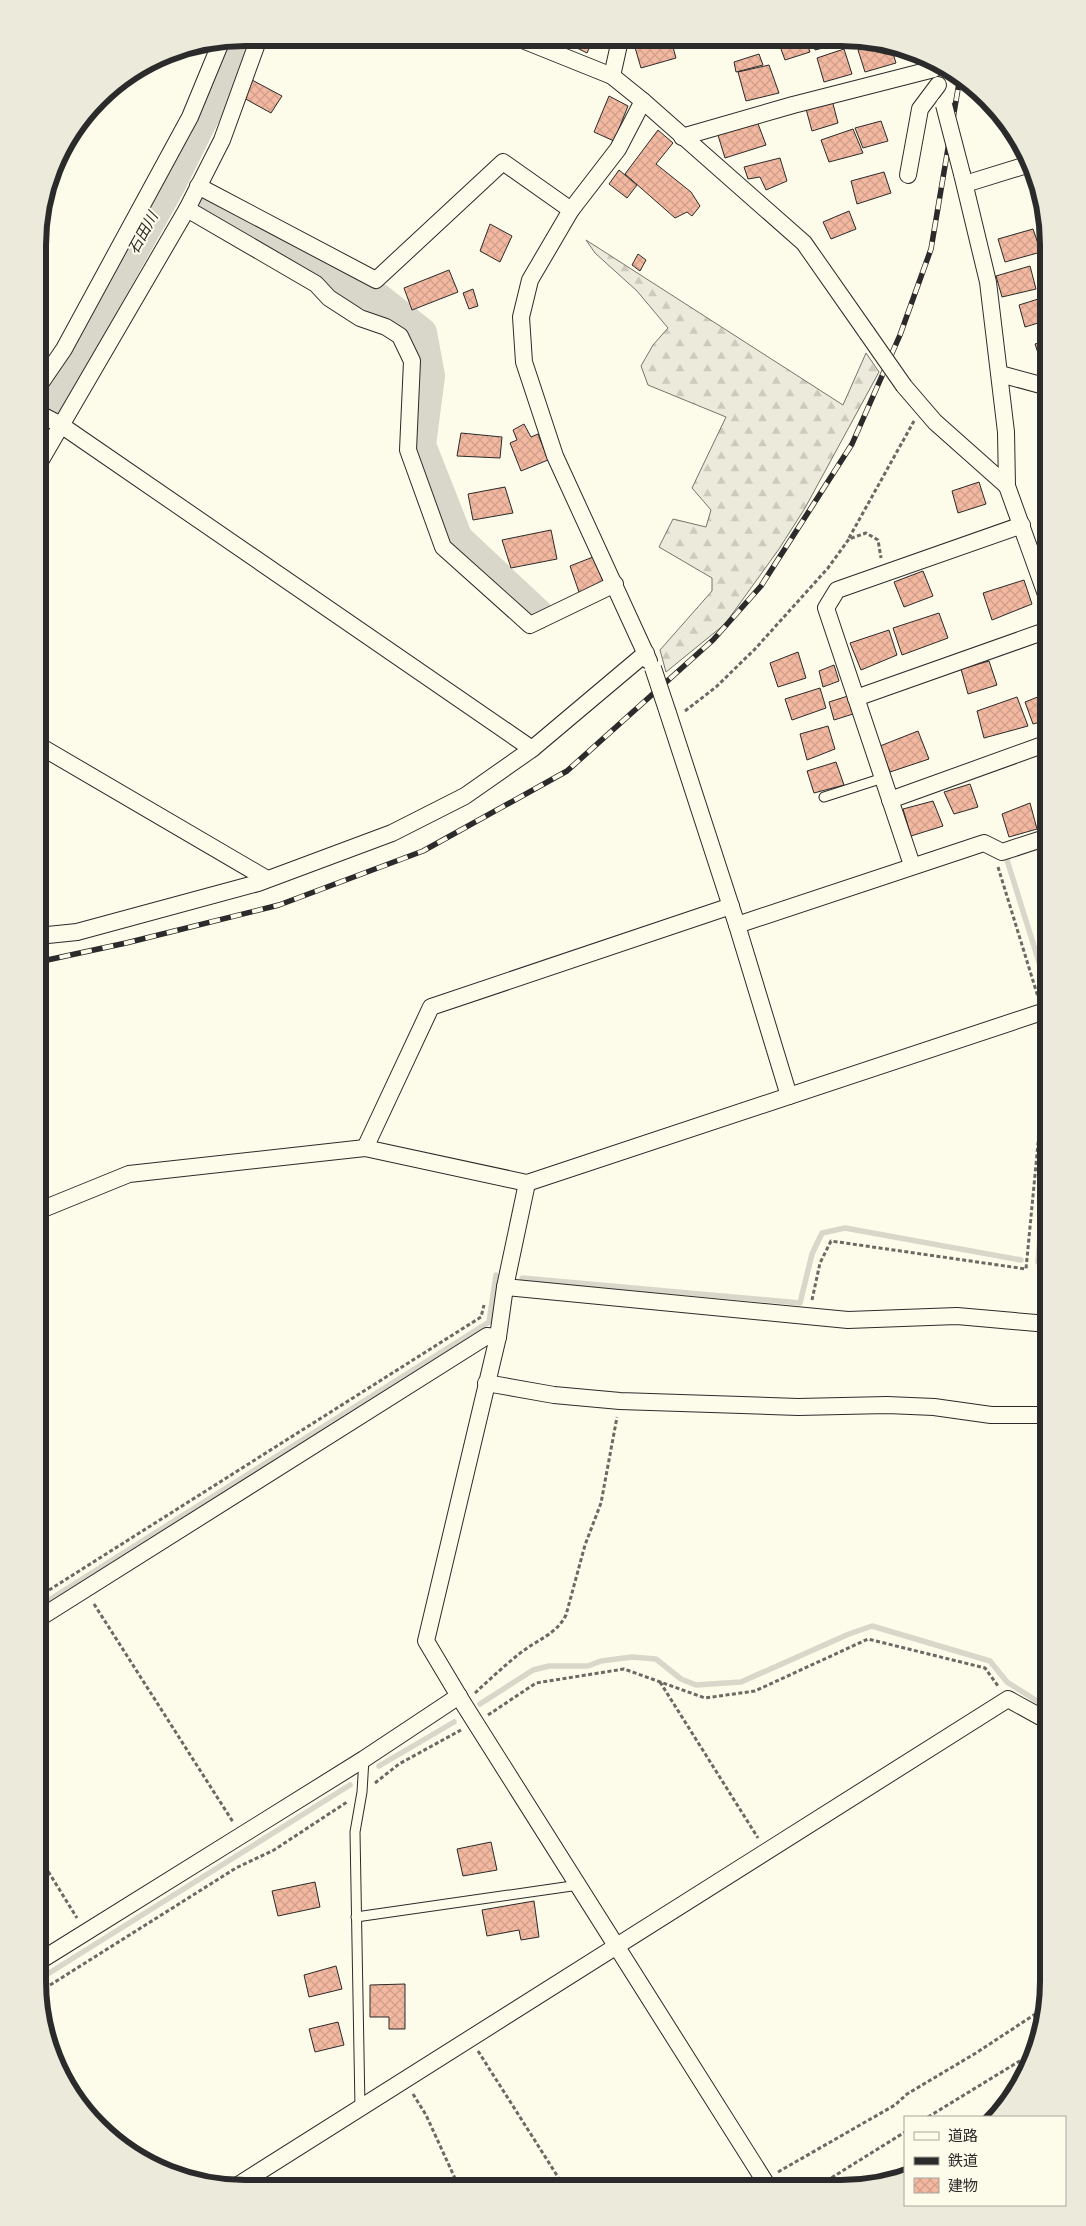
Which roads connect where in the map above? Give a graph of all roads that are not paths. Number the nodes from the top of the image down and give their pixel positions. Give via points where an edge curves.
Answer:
1 (257, 46) edge
2 (537, 46) edge
3 (619, 46) edge
4 (218, 48) edge
5 (926, 66) edge
6 (934, 69) edge
7 (612, 76) junction
8 (938, 85) junction
9 (643, 101) junction
10 (682, 137) junction
11 (1023, 166) edge
12 (908, 175) dead end
13 (963, 179) junction
14 (198, 186) junction
15 (187, 209) junction
16 (571, 210) junction
17 (1000, 374) junction
18 (46, 375) edge
19 (1040, 386) edge
20 (46, 417) edge
21 (60, 425) junction
22 (46, 450) edge
23 (1007, 486) junction
24 (1022, 525) junction
25 (1040, 563) edge
26 (615, 584) junction
27 (1040, 633) edge
28 (646, 653) junction
29 (856, 698) junction
30 (1040, 746) edge
31 (532, 749) junction
32 (46, 750) edge
33 (883, 778) junction
34 (824, 797) dead end
35 (890, 800) junction
36 (1040, 840) edge
37 (912, 865) junction
38 (268, 879) junction
39 (731, 906) junction
40 (737, 925) junction
41 (46, 935) edge
42 (1040, 1013) edge
43 (789, 1096) junction
44 (365, 1148) junction
45 (527, 1183) junction
46 (46, 1208) edge
47 (505, 1287) junction
48 (1040, 1323) edge
49 (498, 1337) junction
50 (486, 1383) junction
51 (1040, 1415) edge
52 (46, 1614) edge
53 (461, 1700) junction
54 (1040, 1717) edge
55 (364, 1759) junction
56 (579, 1885) junction
57 (356, 1917) junction
58 (617, 1946) junction
59 (46, 1957) edge
60 (360, 2108) junction
61 (246, 2180) edge
62 (763, 2180) edge

1 - 14 street via 222,140
2 - 7 street
3 - 7 street
4 - 18 street via 190,117 64,349
5 - 10 street
6 - 8 street
7 - 9 street
8 - 12 street via 920,108
8 - 13 street, bridge
9 - 10 street
9 - 16 street via 618,150
10 - 23 street, bridge via 804,243 904,386 935,422
11 - 13 street
13 - 17 street via 988,282
14 - 15 street
14 - 16 street via 376,280 503,162
15 - 21 street
15 - 26 street via 316,284 329,298 360,318 400,336 412,361 408,450 444,547 530,625
16 - 26 street via 530,280 520,317 524,362 555,456
17 - 19 street
17 - 23 street
20 - 21 street
21 - 22 street
21 - 31 street
23 - 24 street
24 - 25 street
24 - 29 street via 837,590 826,608
26 - 28 street
27 - 29 street
28 - 31 street
28 - 39 street, bridge
29 - 33 street
30 - 35 street
31 - 38 street via 465,796 392,833
32 - 38 street
33 - 34 lane
33 - 35 street
35 - 37 street
36 - 37 street via 1002,852 984,843
37 - 40 street
38 - 41 street via 77,932
39 - 40 street
39 - 44 street via 430,1007
40 - 43 street
42 - 43 street
43 - 45 street
44 - 45 street
44 - 46 street via 128,1174
45 - 47 street
47 - 48 street via 848,1320 957,1316
47 - 49 street
49 - 50 street
49 - 52 street via 487,1336
50 - 51 street via 554,1395 620,1401 798,1407 887,1405 934,1407 991,1415
50 - 53 street via 426,1641
53 - 55 street
53 - 56 street
54 - 58 street via 1008,1699
55 - 57 lane via 354,1832
55 - 59 street
56 - 57 lane
56 - 58 street
57 - 60 lane
58 - 60 street
58 - 62 street
60 - 61 street

